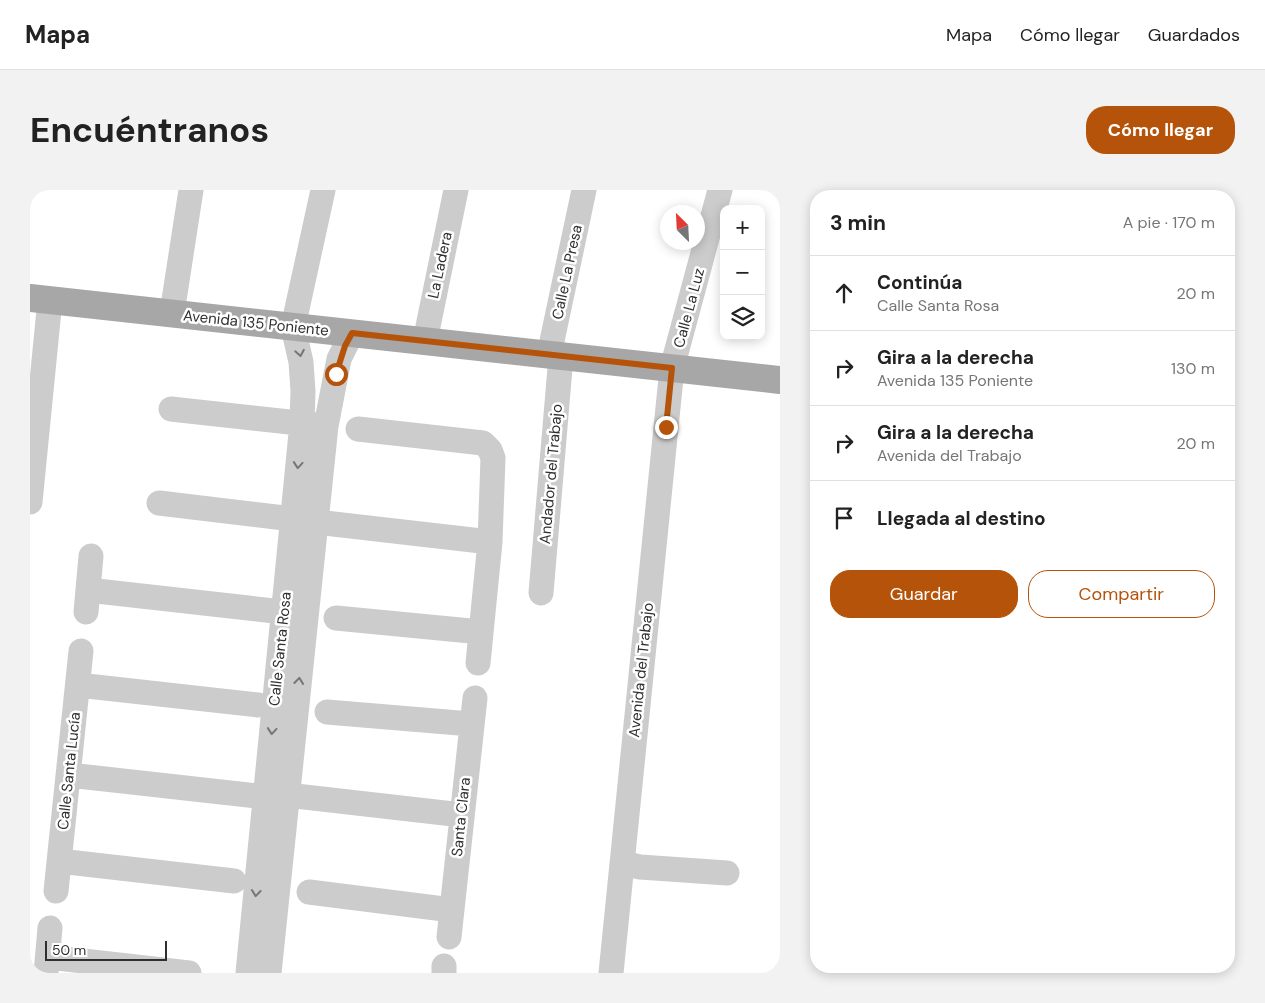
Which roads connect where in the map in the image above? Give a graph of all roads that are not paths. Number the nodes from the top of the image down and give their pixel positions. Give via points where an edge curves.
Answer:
1 (191, 190) edge
2 (323, 190) edge
3 (456, 190) edge
4 (584, 190) edge
5 (720, 190) edge
6 (40, 299) edge
7 (172, 313) junction
8 (293, 327) junction
9 (352, 333) junction
10 (425, 341) junction
11 (555, 355) junction
12 (672, 368) junction
13 (780, 380) edge
14 (171, 409) dead end
15 (314, 424) junction
16 (358, 429) dead end
17 (30, 502) edge
18 (159, 503) dead end
19 (304, 520) junction
20 (490, 542) junction
21 (92, 556) dead end
22 (541, 593) dead end
23 (284, 612) junction
24 (336, 618) dead end
25 (481, 632) junction
26 (82, 651) dead end
27 (478, 662) dead end
28 (78, 686) junction
29 (474, 698) dead end
30 (258, 705) dead end
31 (327, 712) dead end
32 (471, 724) junction
33 (68, 775) junction
34 (277, 796) junction
35 (462, 815) junction
36 (272, 841) junction
37 (59, 861) junction
38 (622, 863) junction
39 (727, 873) dead end
40 (234, 881) dead end
41 (56, 891) dead end
42 (309, 892) dead end
43 (452, 910) junction
44 (50, 928) dead end
45 (450, 937) dead end
46 (47, 965) edge
47 (189, 973) edge
48 (248, 973) edge
49 (269, 973) edge
50 (610, 973) edge

1 - 7 street
2 - 8 street
3 - 10 street, La Ladera
4 - 11 street, Calle La Presa
5 - 12 street, Calle La Luz
6 - 7 main road, Avenida 135 Poniente
6 - 17 street
7 - 8 main road, Avenida 135 Poniente
8 - 9 main road, Avenida 135 Poniente
8 -> 15 street, Calle Santa Rosa via 302,362 303,391
9 - 10 main road, Avenida 135 Poniente
9 - 15 street, Calle Santa Rosa
10 - 11 main road, Avenida 135 Poniente
11 - 12 main road, Avenida 135 Poniente
11 - 22 street, Andador del Trabajo
12 - 13 main road, Avenida 135 Poniente
12 - 38 street, Avenida del Trabajo
14 - 15 street
15 - 19 street, Calle Santa Rosa
16 - 20 street via 483,443 493,458
18 - 19 street
19 - 20 street
19 - 23 street, Calle Santa Rosa
34 -> 19 street, Calle Santa Rosa
20 - 25 street
21 - 23 street via 87,601
23 -> 34 street, Calle Santa Rosa
24 - 25 street
25 - 27 street
26 - 28 street, Calle Santa Lucía
28 - 30 street
28 - 33 street, Calle Santa Lucía
29 - 32 street, Santa Clara
31 - 32 street
32 - 35 street, Santa Clara
33 - 34 street
33 - 37 street, Calle Santa Lucía
34 - 35 street
34 - 36 street, Calle Santa Rosa
35 - 43 street, Santa Clara
36 -> 48 street, Calle Santa Rosa
36 - 49 street, Calle Santa Rosa
37 - 40 street
37 - 41 street, Calle Santa Lucía
38 - 39 street
38 - 50 street, Avenida del Trabajo
42 - 43 street
43 - 45 street, Santa Clara
44 - 46 street
46 - 47 street

